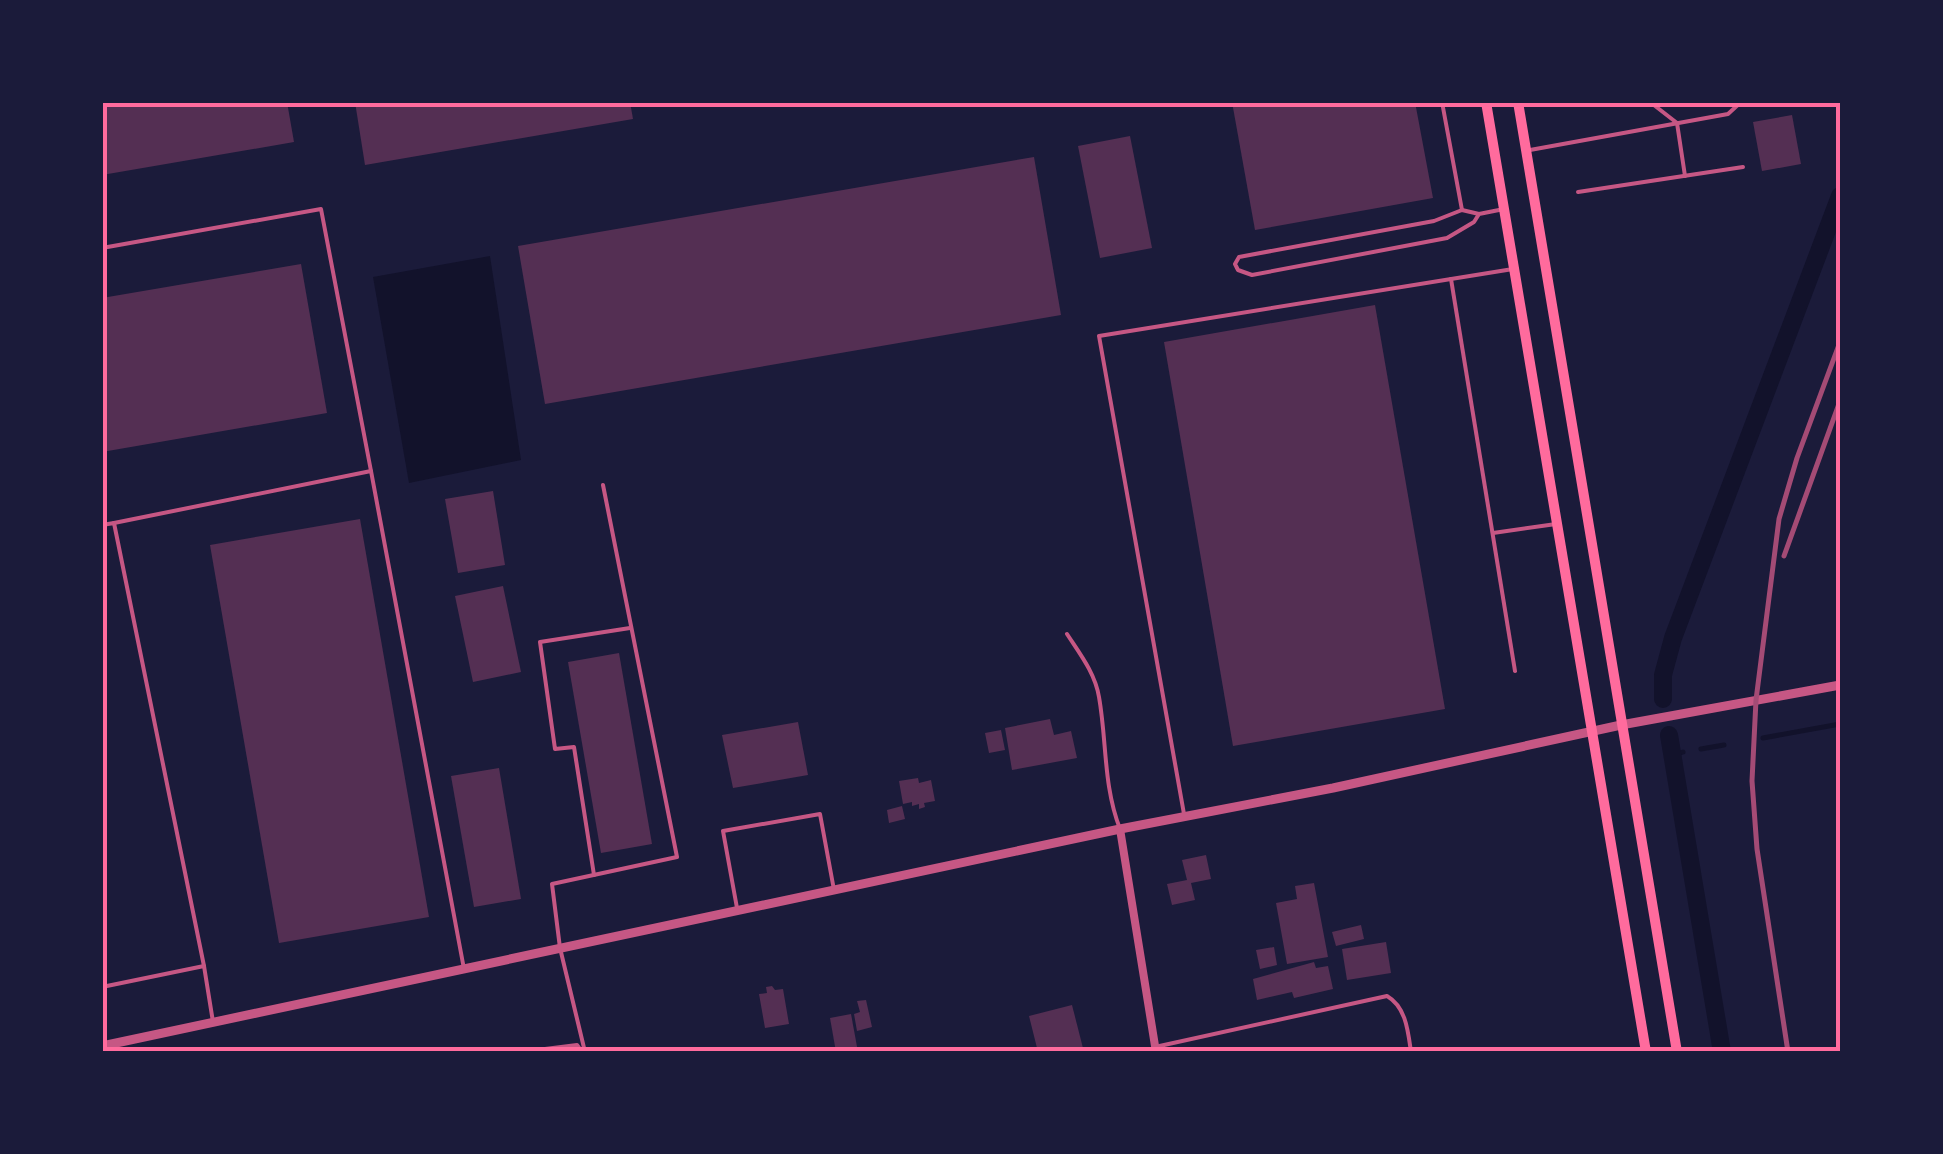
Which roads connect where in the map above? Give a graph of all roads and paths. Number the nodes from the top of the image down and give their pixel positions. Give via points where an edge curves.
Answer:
1 (1442, 102) edge
2 (1486, 102) edge
3 (1518, 102) edge
4 (1650, 102) edge
5 (1741, 102) edge
6 (1676, 123) junction
7 (1526, 151) junction
8 (1743, 167) dead end
9 (1685, 176) junction
10 (1578, 192) dead end
11 (1504, 209) junction
12 (1462, 210) junction
13 (1479, 214) junction
14 (102, 248) edge
15 (1513, 269) junction
16 (1451, 279) junction
17 (371, 471) junction
18 (603, 485) dead end
19 (114, 523) junction
20 (1556, 524) junction
21 (102, 525) edge
22 (1493, 534) junction
23 (630, 628) junction
24 (1067, 634) dead end
25 (1515, 671) dead end
26 (1840, 685) edge
27 (1621, 725) junction
28 (1590, 731) junction
29 (1184, 816) junction
30 (1120, 828) junction
31 (594, 875) junction
32 (834, 890) junction
33 (738, 910) junction
34 (560, 948) junction
35 (204, 966) junction
36 (464, 969) junction
37 (102, 987) edge
38 (213, 1022) junction
39 (102, 1046) edge
40 (1156, 1049) edge
41 (521, 1052) edge
42 (583, 1052) edge
43 (1412, 1052) edge
44 (1646, 1052) edge
45 (1677, 1052) edge

1 - 12 lane
2 - 11 main road
3 - 7 main road
4 - 6 lane
5 - 6 lane via 1728,114
6 - 7 lane
6 - 9 lane
7 - 27 main road
8 - 9 lane
9 - 10 lane
11 - 13 lane
11 - 15 main road
12 - 13 lane
12 - 13 lane via 1239,257 1234,264 1252,274 1448,238
14 - 17 lane via 320,209
15 - 16 lane
15 - 20 main road
16 - 22 lane
16 - 29 lane via 1099,336
17 - 19 lane
17 - 36 lane
18 - 23 lane
19 - 21 lane
19 - 35 lane
20 - 22 lane
20 - 28 main road
22 - 25 lane
23 - 31 lane via 678,856
23 - 31 lane via 540,642 555,750 574,747
24 - 30 lane via 1099,696 1105,775
26 - 27 street
27 - 28 street
27 - 45 main road
28 - 29 street
28 - 44 main road
29 - 30 street
30 - 32 street
30 - 40 street
31 - 34 lane via 552,884
32 - 33 street
32 - 33 lane via 820,814 723,831
33 - 34 street
34 - 36 street
34 - 42 lane
35 - 37 lane
35 - 38 lane
36 - 38 street
38 - 39 street
40 - 43 lane via 1387,996 1405,1019
41 - 42 lane via 562,1044

